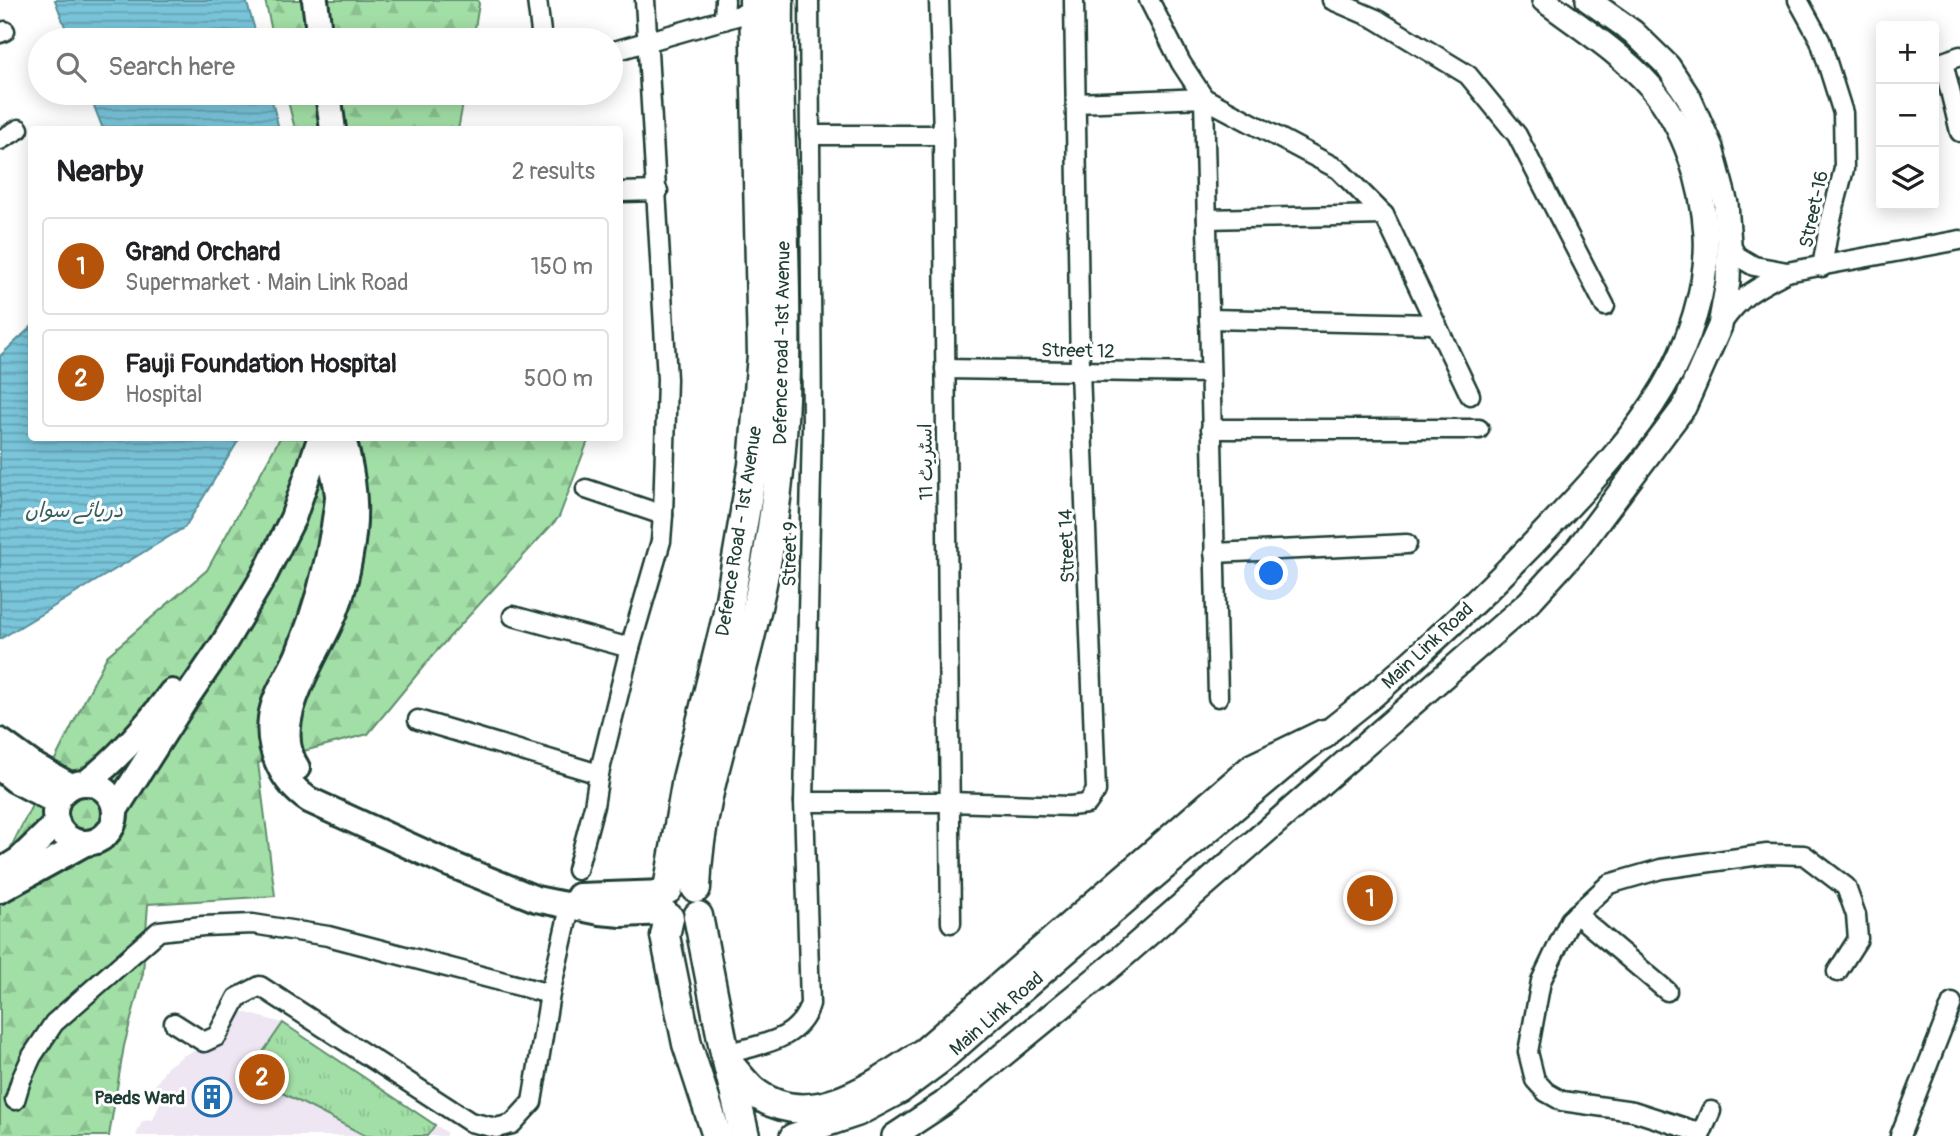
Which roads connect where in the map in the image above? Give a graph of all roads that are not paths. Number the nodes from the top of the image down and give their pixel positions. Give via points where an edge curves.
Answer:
1 (315, 0) edge
2 (537, 0) edge
3 (645, 0) edge
4 (725, 0) edge
5 (809, 0) edge
6 (939, 0) edge
7 (1074, 0) edge
8 (1149, 0) edge
9 (1332, 0) edge
10 (1544, 0) edge
11 (1588, 0) edge
12 (1799, 0) edge
13 (762, 4) edge
14 (724, 20) junction
15 (318, 28) edge
16 (540, 28) edge
17 (649, 41) junction
18 (623, 49) edge
19 (1960, 56) edge
20 (1204, 98) junction
21 (1076, 103) junction
22 (330, 105) edge
23 (332, 126) edge
24 (19, 129) dead end
25 (1960, 132) edge
26 (809, 135) junction
27 (943, 135) junction
28 (0, 140) edge
29 (658, 191) junction
30 (623, 192) edge
31 (1384, 215) junction
32 (1207, 219) junction
33 (1960, 240) edge
34 (1729, 243) junction
35 (1822, 267) junction
36 (1787, 272) junction
37 (1605, 306) dead end
38 (1209, 319) junction
39 (1436, 324) junction
40 (1720, 326) junction
41 (945, 369) junction
42 (1080, 371) junction
43 (1210, 373) junction
44 (1470, 395) dead end
45 (1212, 429) junction
46 (1479, 429) dead end
47 (323, 441) edge
48 (323, 441) edge
49 (325, 441) edge
50 (326, 441) edge
51 (586, 489) dead end
52 (663, 515) junction
53 (1407, 544) dead end
54 (1214, 553) junction
55 (513, 616) dead end
56 (630, 648) junction
57 (1218, 696) dead end
58 (418, 720) dead end
59 (1324, 734) junction
60 (0, 741) edge
61 (16, 771) edge
62 (599, 774) junction
63 (68, 798) junction
64 (804, 802) junction
65 (950, 802) junction
66 (116, 810) junction
67 (85, 844) junction
68 (578, 870) dead end
69 (0, 872) edge
70 (0, 890) edge
71 (673, 900) junction
72 (570, 907) junction
73 (1576, 914) junction
74 (951, 923) dead end
75 (1837, 972) dead end
76 (1667, 990) dead end
77 (550, 994) junction
78 (1952, 1003) dead end
79 (174, 1023) dead end
80 (727, 1058) junction
81 (15, 1100) dead end
82 (1711, 1111) dead end
83 (1700, 1134) edge
84 (717, 1136) edge
85 (745, 1136) edge
86 (792, 1136) edge
87 (894, 1136) edge
88 (1900, 1136) edge

1 - 15 main road
2 - 16 street
3 - 17 street
4 - 14 street
5 - 26 street, Street 9
6 - 27 street, اسٹریٹ 11
7 - 21 street, Street 14
8 - 20 street
9 - 37 street via 1376,19 1468,75 1517,135
10 - 59 street, Main Link Road via 1615,53 1652,88 1675,123 1693,167 1706,239 1700,291 1685,344 1664,387 1586,488 1401,671
11 - 34 street, Main Link Road via 1633,32 1668,66 1689,98 1711,148 1726,204
12 - 35 street, Street-16 via 1820,40 1843,113 1844,170
13 - 14 street
13 - 71 main road, Defence Road - 1st Avenue via 768,102 762,355 753,465 727,617 683,798
14 - 17 street
17 - 18 street
17 - 29 street
19 - 25 street via 1943,62
20 - 21 street
20 - 31 street via 1338,170
20 - 32 street
21 - 42 street, Street 14
22 - 23 main road
24 - 28 street
26 - 27 street
26 - 64 street, Street 9 via 812,426
27 - 41 street, اسٹریٹ 11
29 - 30 street
29 - 52 street via 667,379
31 - 32 street
31 - 39 street
32 - 38 street
33 - 35 street
34 - 36 street via 1737,256 1754,266
34 - 40 street, Main Link Road
35 - 36 street
36 - 40 street via 1738,301
38 - 39 street
38 - 43 street
39 - 44 street
40 - 87 street, Main Link Road via 1684,407 1578,547 1529,602 1114,964 944,1103
41 - 42 street, Street 12
41 - 65 street, اسٹریٹ 11
42 - 43 street, Street 12
42 - 65 street, Street 14 via 1096,791 1087,804 1070,806
43 - 45 street
45 - 46 street
45 - 54 street
47 - 63 main road via 194,662 124,751
48 - 66 main road via 264,576
49 - 72 main road via 338,498 312,622 273,702 270,736 282,772 309,800 445,862 536,899
50 - 71 main road via 351,467 356,506 335,612 298,688 289,723 295,764 309,783 460,856 533,884 579,897
51 - 52 street
52 - 56 street via 661,541
53 - 54 street
54 - 57 street
55 - 56 street
56 - 62 street
58 - 62 street
59 - 80 main road via 1253,768 925,1052 870,1088 828,1108 802,1112 780,1107 754,1092
59 - 86 street, Main Link Road via 940,1062 901,1091 858,1114
60 - 61 main road
61 - 63 main road
62 - 68 street
63 - 66 main road via 106,791
63 - 67 main road via 65,835
63 - 69 main road via 19,860
64 - 65 street, Street 14
64 - 80 street, Street 9 via 810,1004 789,1035
65 - 74 street, اسٹریٹ 11
66 - 67 main road via 110,831
67 - 70 main road
71 - 72 main road via 622,914
71 - 80 main road via 703,901 698,916
71 - 84 main road, Defence Road - 1st Avenue via 665,936 687,1045
72 - 77 street
73 - 75 street via 1609,884 1661,869 1768,854 1804,855 1846,887 1856,915 1858,939
73 - 76 street
73 - 83 street via 1541,981 1528,1052 1535,1080 1562,1101 1633,1111
77 - 79 street via 532,1102 512,1124 496,1128 470,1122 260,986 237,998 217,1036 204,1042
77 - 81 street via 328,936 253,924 159,931 54,1023 32,1056
78 - 88 street
80 - 85 main road
82 - 83 street

